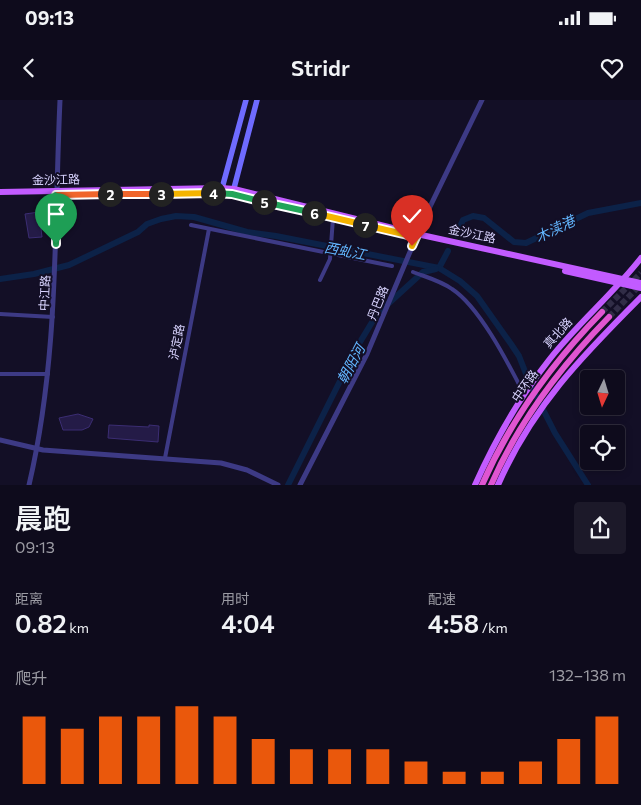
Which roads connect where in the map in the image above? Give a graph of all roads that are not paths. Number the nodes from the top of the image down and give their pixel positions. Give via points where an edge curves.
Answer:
1 (60, 100) edge
2 (246, 100) edge
3 (257, 100) edge
4 (482, 100) edge
5 (221, 190) junction
6 (233, 192) junction
7 (0, 193) edge
8 (56, 193) junction
9 (333, 218) junction
10 (191, 225) dead end
11 (209, 229) junction
12 (416, 236) junction
13 (330, 254) junction
14 (641, 258) edge
15 (392, 266) dead end
16 (413, 272) dead end
17 (320, 280) dead end
18 (620, 280) junction
19 (641, 283) edge
20 (641, 288) edge
21 (641, 297) edge
22 (602, 312) tunnel mouth
23 (0, 314) edge
24 (53, 317) junction
25 (608, 317) tunnel mouth
26 (0, 374) edge
27 (48, 374) junction
28 (528, 394) junction
29 (538, 406) junction
30 (0, 440) edge
31 (37, 449) junction
32 (165, 458) junction
33 (29, 485) edge
34 (278, 485) edge
35 (300, 485) edge
36 (475, 485) edge
37 (482, 485) edge
38 (491, 485) edge
39 (498, 485) edge

1 - 8 street, 中江路
2 - 5 main road
3 - 6 main road
4 - 12 street, 丹巴路
5 - 6 main road, 金沙江路
5 - 8 main road, 金沙江路
6 - 9 main road, 金沙江路
6 - 12 main road, 金沙江路
7 - 8 main road, 金沙江路
8 - 24 street, 中江路
9 - 12 main road, 金沙江路
9 - 13 street
10 - 11 street
11 - 13 street
11 - 32 street, 泸定路
12 - 18 main road, 金沙江路
12 - 35 street, 丹巴路 via 380,324
13 - 15 street
13 - 17 street
14 - 18 main road, 真北路
16 - 28 street via 447,286 460,296 495,341
18 - 19 main road, 金沙江路
18 - 20 main road, 金沙江路
18 - 28 main road, 真北路 via 549,359 529,387
21 - 29 main road
22 - 28 highway, 中环路
23 - 24 street
24 - 27 street, 中江路
25 - 29 highway, 中环路 via 543,392
26 - 27 street
27 - 31 street, 中江路
28 - 36 main road, 真北路 via 499,435
28 - 37 highway, 中环路
29 - 38 highway, 中环路 via 509,446
29 - 39 main road
30 - 31 street
31 - 32 street
31 - 33 street, 中江路
32 - 34 street via 234,466

